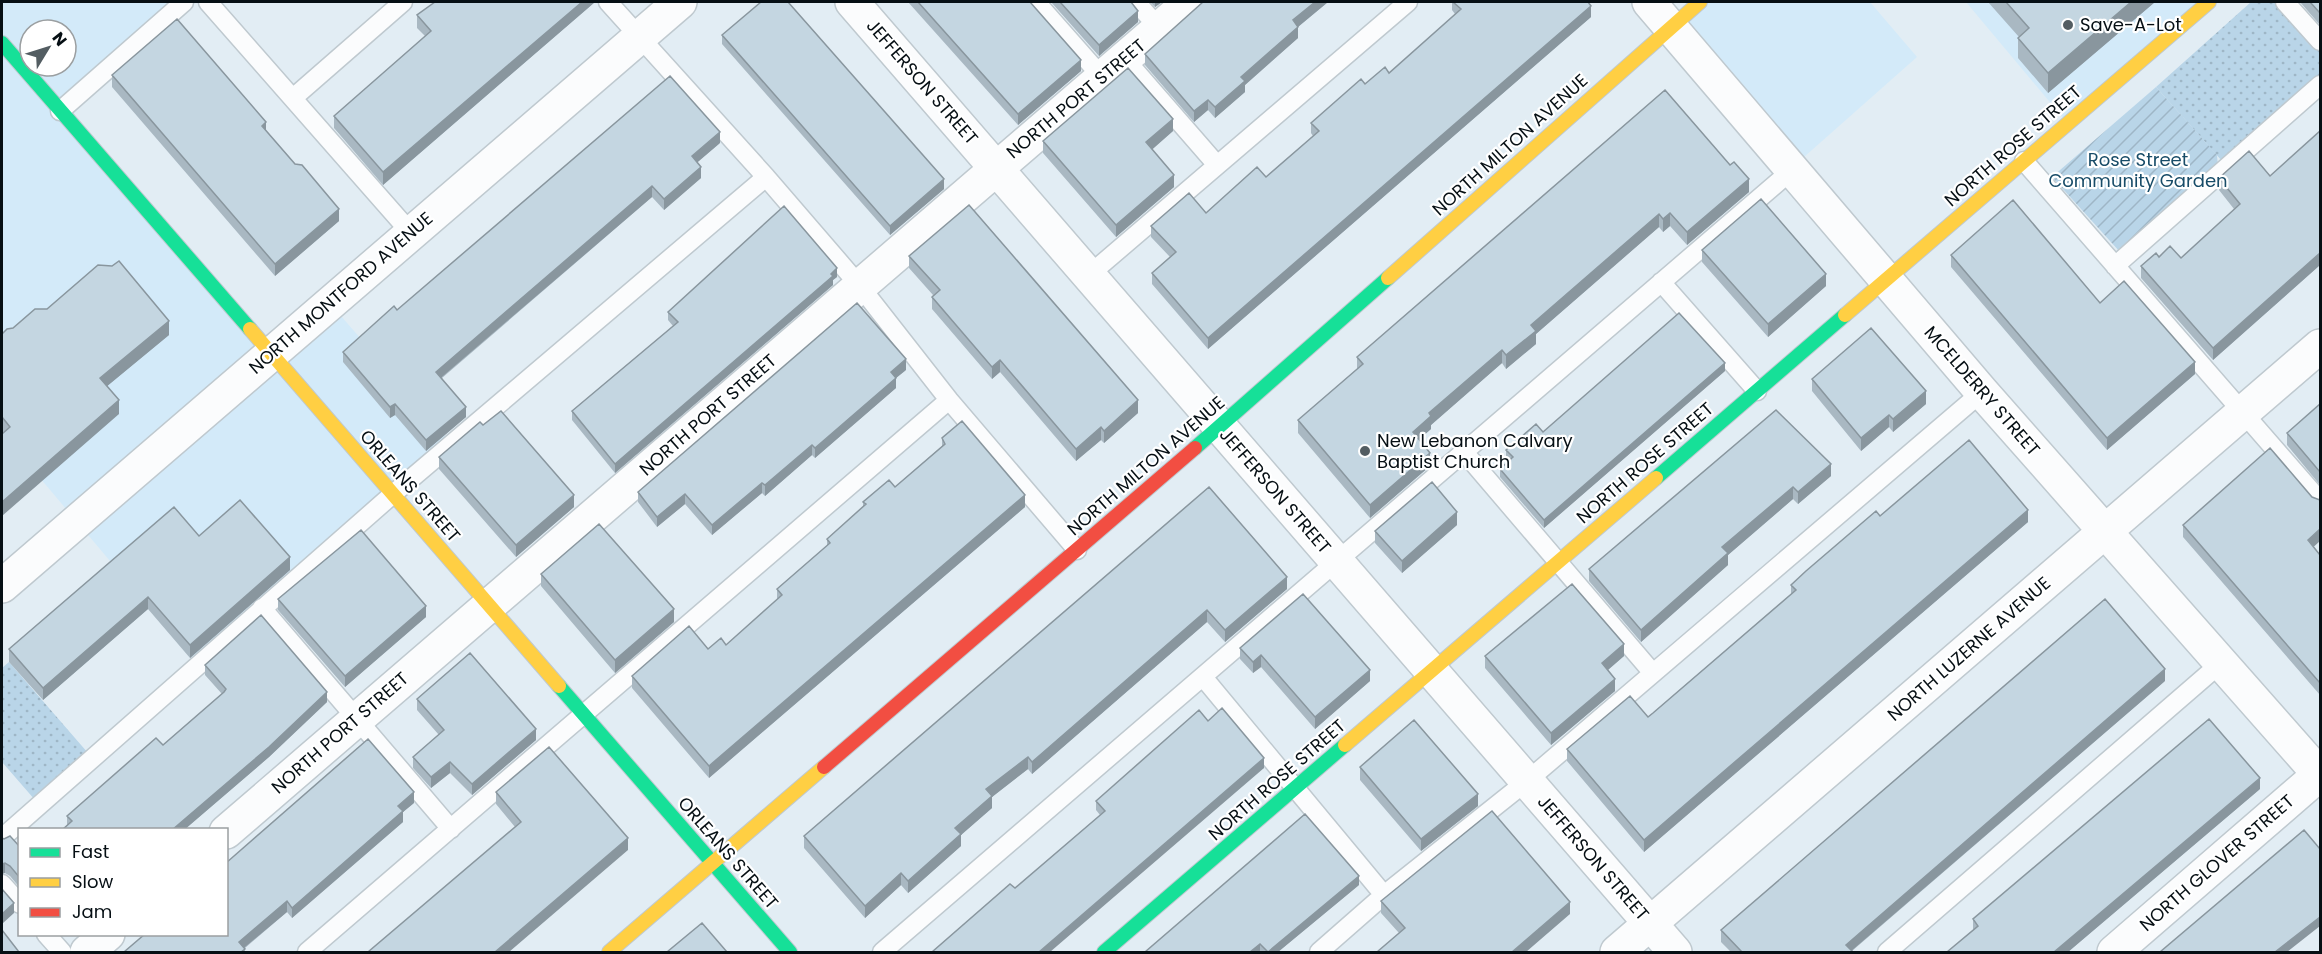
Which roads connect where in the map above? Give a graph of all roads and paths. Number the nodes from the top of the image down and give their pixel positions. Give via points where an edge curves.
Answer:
1 (184, 2) edge
2 (208, 2) edge
3 (403, 2) edge
4 (608, 2) edge
5 (681, 2) edge
6 (852, 2) edge
7 (1036, 2) edge
8 (1136, 2) edge
9 (1190, 2) edge
10 (1408, 2) edge
11 (1649, 2) edge
12 (1700, 2) edge
13 (2209, 2) edge
14 (2285, 2) edge
15 (1159, 28) junction
16 (1670, 28) junction
17 (639, 37) junction
18 (2320, 41) edge
19 (2, 43) edge
20 (1113, 67) junction
21 (2320, 86) edge
22 (293, 98) junction
23 (60, 111) junction
24 (2024, 161) junction
25 (1217, 165) junction
26 (996, 168) junction
27 (1792, 170) junction
28 (766, 177) junction
29 (411, 233) junction
30 (2115, 266) junction
31 (1089, 275) junction
32 (1886, 280) junction
33 (1661, 282) junction
34 (859, 285) junction
35 (2320, 346) edge
36 (271, 353) junction
37 (1757, 391) junction
38 (1982, 392) junction
39 (949, 400) junction
40 (2243, 412) junction
41 (1220, 426) junction
42 (1464, 452) junction
43 (393, 494) junction
44 (2320, 501) edge
45 (2104, 532) junction
46 (1077, 550) junction
47 (1337, 562) junction
48 (1557, 563) junction
49 (2, 586) edge
50 (488, 604) junction
51 (262, 608) junction
52 (2221, 663) junction
53 (1431, 671) junction
54 (1652, 672) junction
55 (1203, 677) junction
56 (584, 714) junction
57 (356, 719) junction
58 (2320, 775) edge
59 (1527, 781) junction
60 (1294, 789) junction
61 (451, 829) junction
62 (228, 830) edge
63 (2, 838) edge
64 (713, 863) junction
65 (2, 884) edge
66 (1384, 895) junction
67 (18, 902) edge
68 (1650, 924) junction
69 (48, 936) edge
70 (106, 936) edge
71 (1893, 950) edge
72 (62, 952) edge
73 (87, 952) edge
74 (307, 952) edge
75 (609, 952) edge
76 (790, 952) edge
77 (882, 952) edge
78 (1104, 952) edge
79 (1319, 952) edge
80 (1617, 952) edge
81 (1675, 952) edge
82 (2114, 952) edge

1 - 23 lane
2 - 22 lane
3 - 22 lane
4 - 17 lane
5 - 17 street, NORTH MONTFORD AVENUE
6 - 26 street, JEFFERSON STREET
7 - 20 lane
8 - 15 lane
9 - 15 street, NORTH PORT STREET
10 - 25 lane
11 - 16 street, MCELDERRY STREET
12 - 16 street, NORTH MILTON AVENUE
13 - 24 street, NORTH ROSE STREET
14 - 18 lane
15 - 20 street, NORTH PORT STREET
16 - 27 street, MCELDERRY STREET
16 - 41 street, NORTH MILTON AVENUE
17 - 28 lane
17 - 29 street, NORTH MONTFORD AVENUE
19 - 23 street, ORLEANS STREET
20 - 25 lane
20 - 26 street, NORTH PORT STREET
21 - 30 lane
22 - 29 lane
23 - 36 street, ORLEANS STREET
24 - 30 lane
24 - 32 street, NORTH ROSE STREET
25 - 31 lane
26 - 31 street, JEFFERSON STREET
26 - 34 street, NORTH PORT STREET
27 - 32 street, MCELDERRY STREET
27 - 33 lane
28 - 34 lane
28 - 43 lane
29 - 36 street, NORTH MONTFORD AVENUE
30 - 40 lane
31 - 41 street, JEFFERSON STREET
32 - 37 street, NORTH ROSE STREET
32 - 38 street, MCELDERRY STREET
33 - 37 lane
33 - 42 lane
34 - 39 lane
34 - 50 street, NORTH PORT STREET
35 - 40 street, NORTH LUZERNE AVENUE
36 - 43 street, ORLEANS STREET
36 - 49 street, NORTH MONTFORD AVENUE
37 - 48 street, NORTH ROSE STREET
38 - 45 street, MCELDERRY STREET
38 - 54 lane
39 - 46 lane
39 - 56 lane
40 - 44 lane
40 - 45 street, NORTH LUZERNE AVENUE
41 - 46 street, NORTH MILTON AVENUE
41 - 47 street, JEFFERSON STREET
42 - 47 lane
42 - 48 lane
43 - 50 street, ORLEANS STREET
43 - 51 lane
45 - 52 street, MCELDERRY STREET
45 - 68 street, NORTH LUZERNE AVENUE
46 - 64 street, NORTH MILTON AVENUE
47 - 53 street, JEFFERSON STREET
47 - 55 lane
48 - 53 street, NORTH ROSE STREET
48 - 54 lane
50 - 56 street, ORLEANS STREET
50 - 57 street, NORTH PORT STREET
51 - 57 lane
51 - 63 lane
52 - 58 street, MCELDERRY STREET
52 - 71 lane
53 - 59 street, JEFFERSON STREET
53 - 60 street, NORTH ROSE STREET
54 - 59 lane
55 - 60 lane
55 - 77 lane
56 - 61 lane
56 - 64 street, ORLEANS STREET
57 - 61 lane
57 - 62 street, NORTH PORT STREET
58 - 82 street, NORTH GLOVER STREET
59 - 66 lane
59 - 68 street, JEFFERSON STREET
60 - 66 lane
60 - 78 street, NORTH ROSE STREET
61 - 74 lane
64 - 75 street, NORTH MILTON AVENUE
64 - 76 street, ORLEANS STREET
65 - 67 lane
66 - 79 lane
68 - 80 street, NORTH LUZERNE AVENUE
68 - 81 street, JEFFERSON STREET
69 - 72 lane
70 - 73 street

